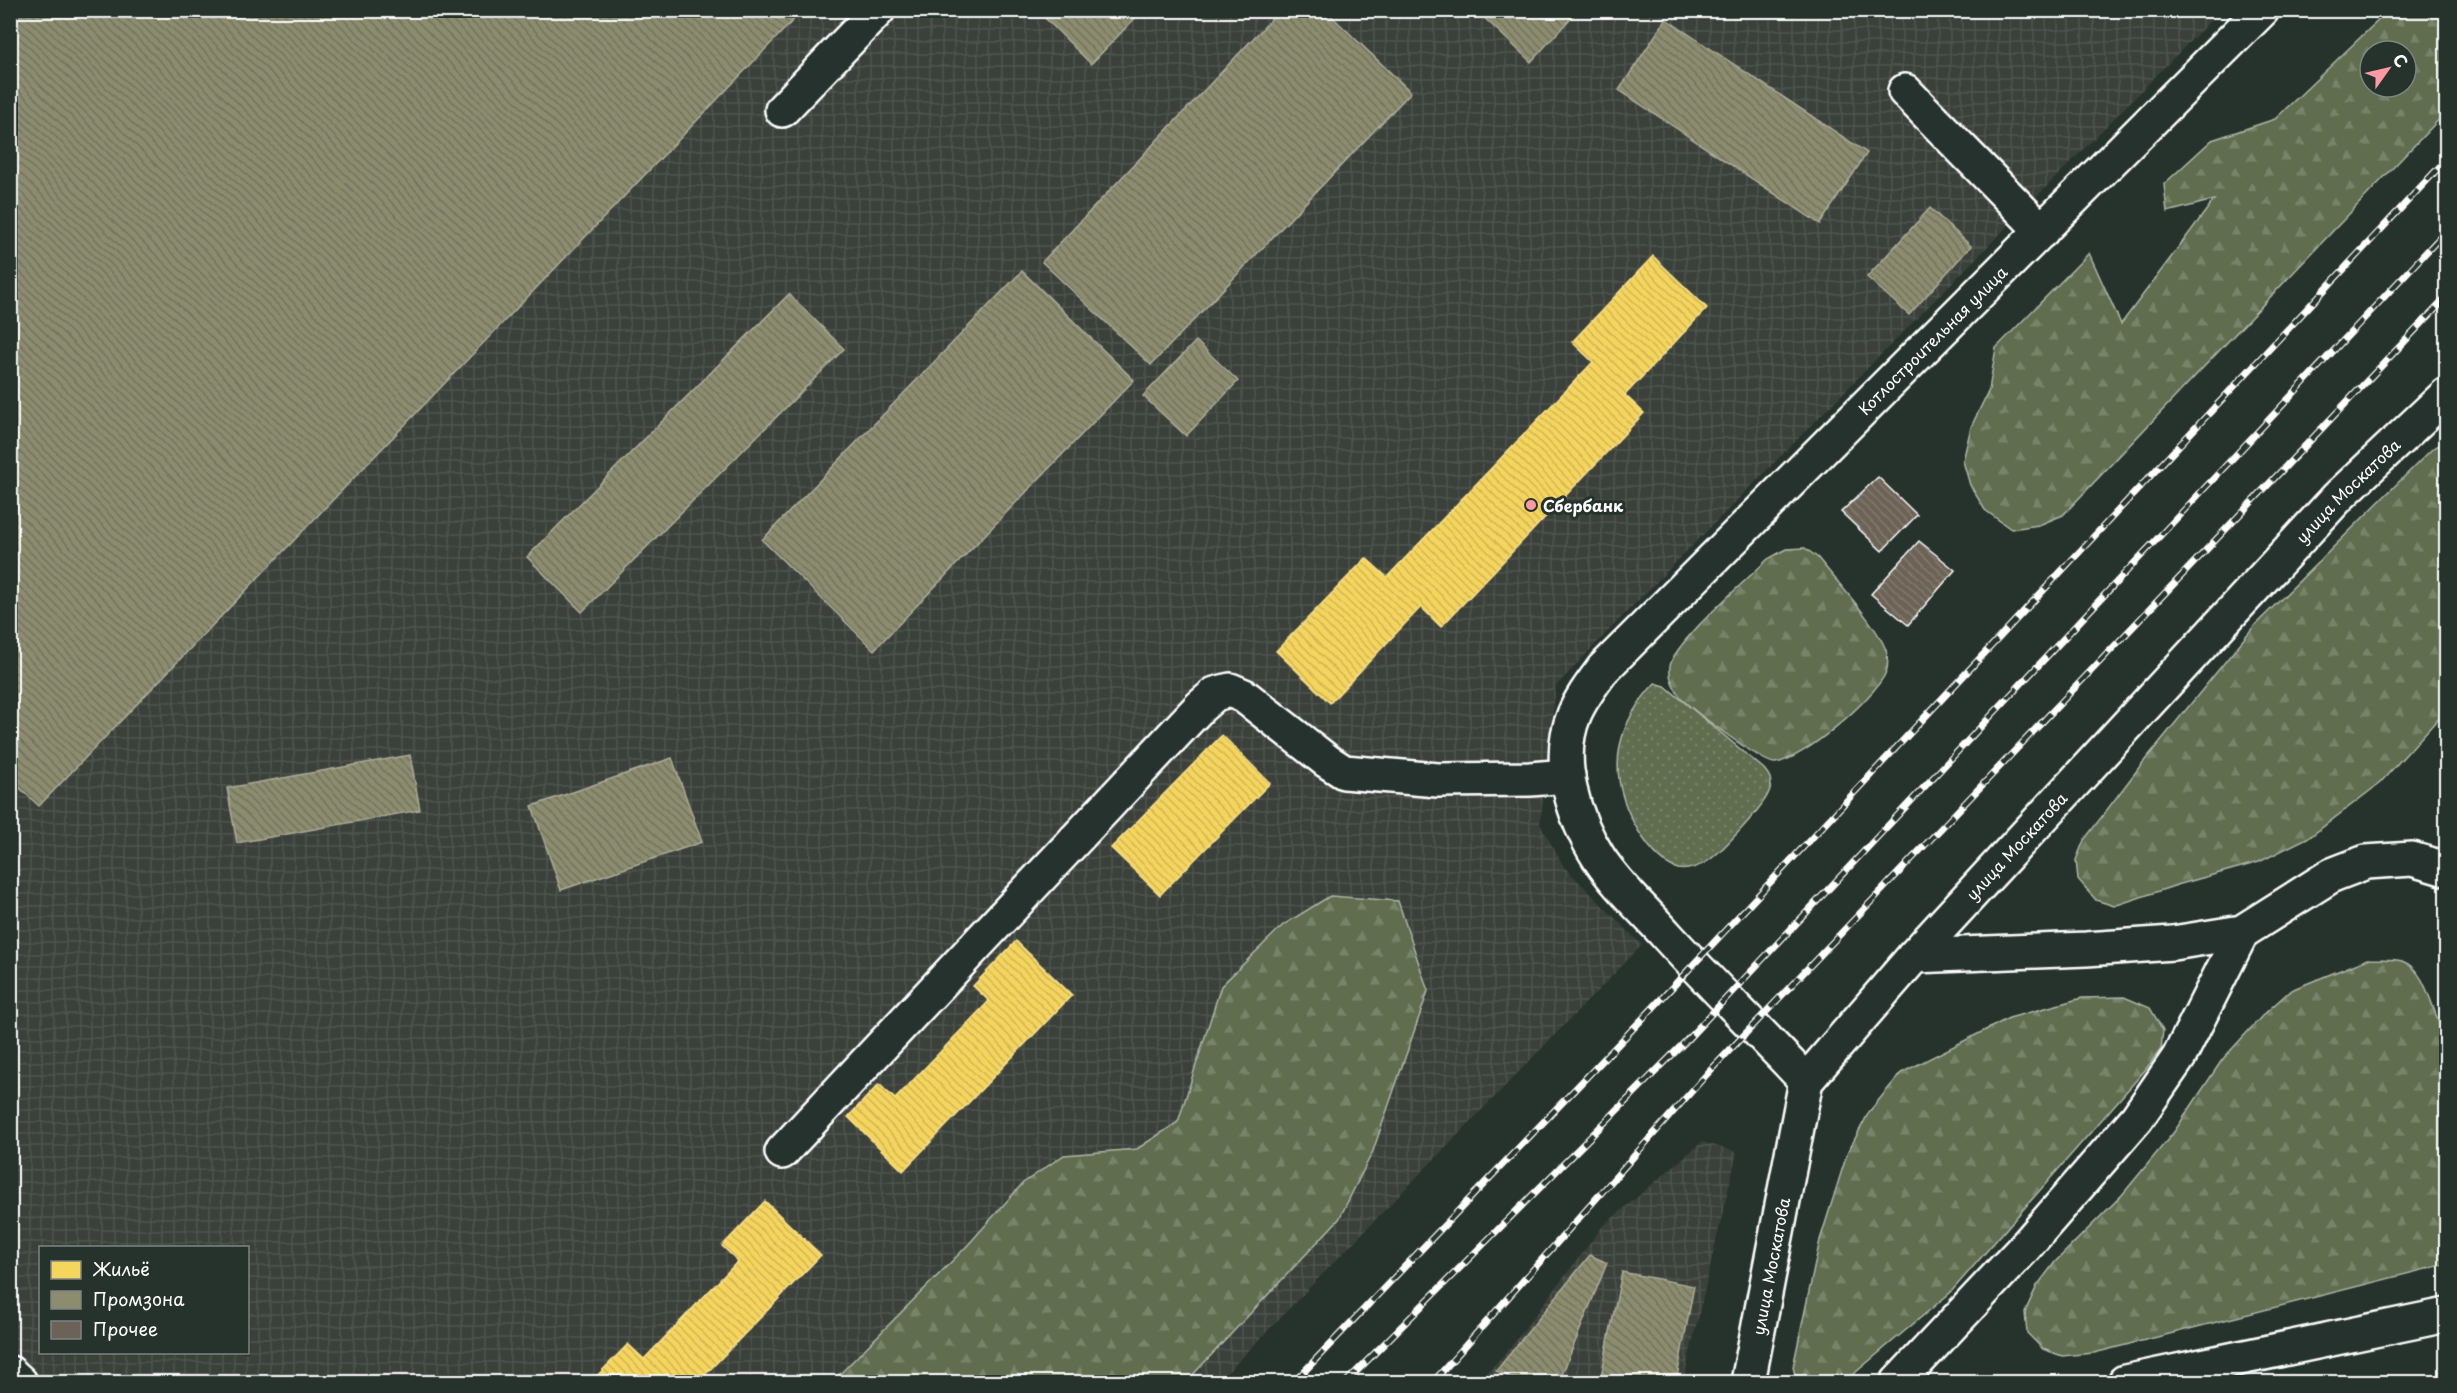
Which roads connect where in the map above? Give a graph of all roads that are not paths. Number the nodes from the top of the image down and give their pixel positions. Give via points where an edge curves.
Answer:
1 (878, 10) edge
2 (2262, 10) edge
3 (1905, 91) dead end
4 (782, 110) dead end
5 (2042, 231) junction
6 (2446, 395) edge
7 (1568, 776) junction
8 (2446, 869) edge
9 (2242, 933) junction
10 (1914, 956) junction
11 (1806, 1081) junction
12 (782, 1152) dead end
13 (2446, 1315) edge
14 (10, 1373) edge
15 (20, 1383) edge
16 (1748, 1383) edge
17 (1898, 1383) edge
18 (2125, 1383) edge

1 - 4 main road
2 - 5 main road, Котлостроительная улица
3 - 5 main road
5 - 7 main road, Котлостроительная улица via 1603,669 1573,717
6 - 10 main road, улица Москатова via 2338,497
7 - 11 main road, Котлостроительная улица via 1578,816 1600,859 1694,965
7 - 12 main road via 1438,780 1344,772 1244,696 1230,690 1215,694
8 - 9 main road via 2412,859 2366,862 2332,875
9 - 10 main road via 2097,949
9 - 17 main road via 2179,1057 2137,1118 2025,1247
10 - 11 main road, улица Москатова
11 - 16 main road, улица Москатова
13 - 18 main road
14 - 15 main road

